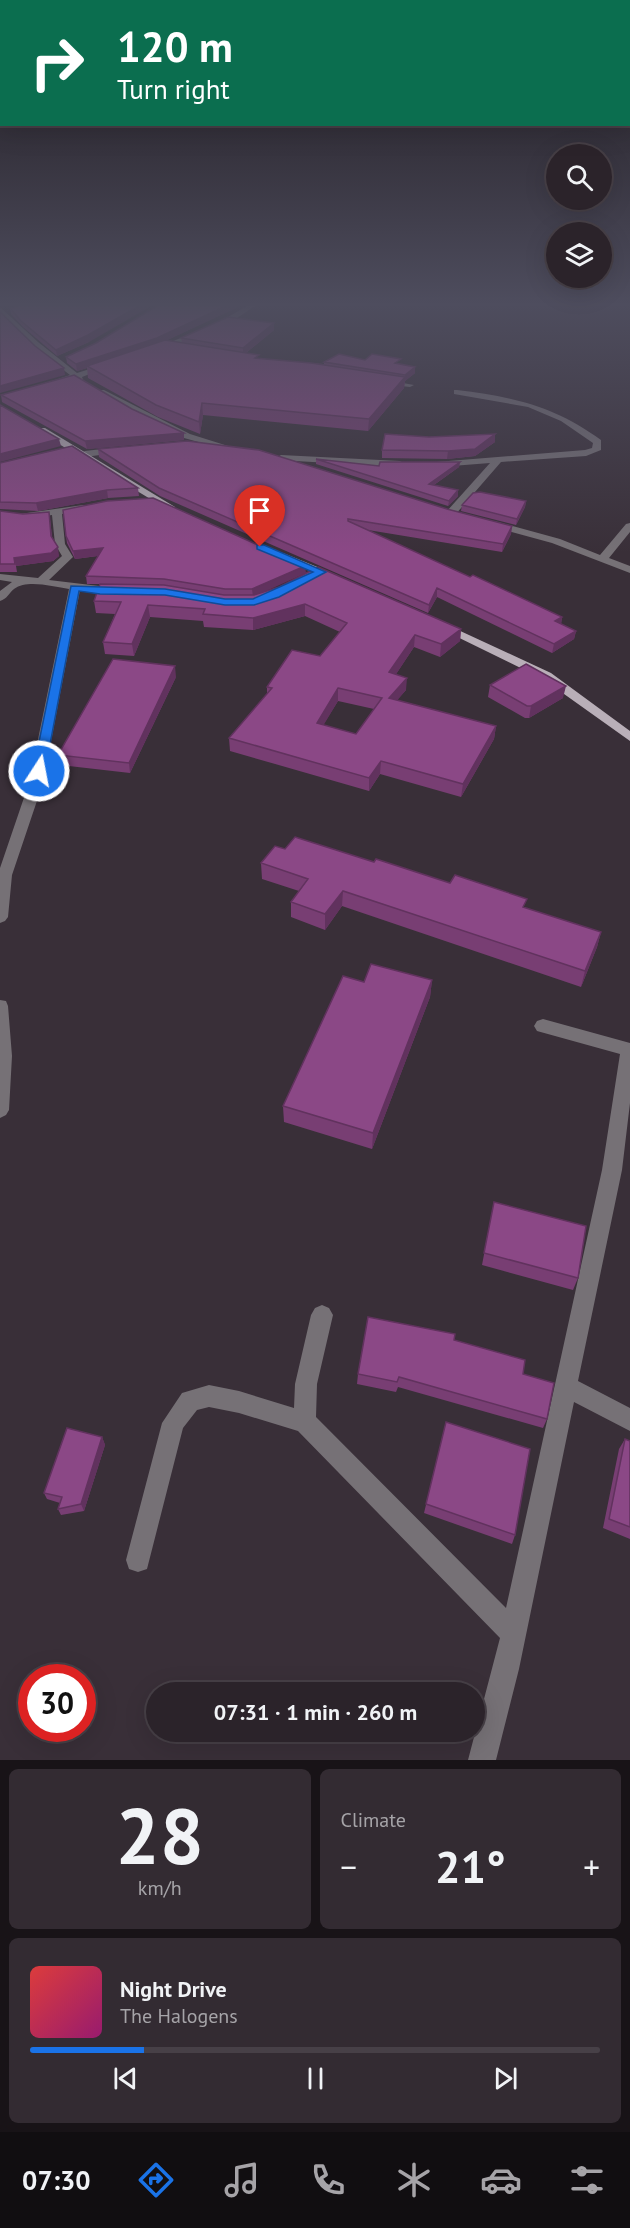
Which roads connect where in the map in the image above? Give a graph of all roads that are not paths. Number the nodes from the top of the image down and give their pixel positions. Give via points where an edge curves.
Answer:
1 (93, 388) edge
2 (457, 392) dead end
3 (28, 422) edge
4 (177, 444) edge
5 (132, 448) edge
6 (80, 451) junction
7 (54, 453) edge
8 (498, 461) junction
9 (411, 464) edge
10 (429, 464) edge
11 (323, 471) edge
12 (156, 500) junction
13 (135, 501) edge
14 (92, 506) edge
15 (177, 510) edge
16 (440, 510) edge
17 (57, 513) junction
18 (451, 513) junction
19 (0, 514) edge
20 (462, 516) edge
21 (484, 522) edge
22 (630, 526) edge
23 (270, 551) edge
24 (602, 559) junction
25 (630, 570) edge
26 (321, 572) junction
27 (0, 577) edge
28 (22, 580) junction
29 (302, 581) edge
30 (342, 581) edge
31 (39, 583) junction
32 (75, 588) junction
33 (132, 592) edge
34 (0, 598) edge
35 (428, 619) edge
36 (630, 737) edge
37 (0, 917) edge
38 (0, 1006) edge
39 (543, 1026) dead end
40 (630, 1050) edge
41 (630, 1058) edge
42 (0, 1110) edge
43 (322, 1315) dead end
44 (566, 1386) junction
45 (630, 1420) edge
46 (305, 1422) junction
47 (138, 1560) dead end
48 (513, 1633) junction
49 (482, 1760) edge

1 - 4 street via 187,436 230,447
2 - 8 street via 530,403 598,442 596,450 586,453
3 - 6 main road
5 - 6 street
6 - 7 street
6 - 12 main road
8 - 10 street
8 - 18 street
9 - 11 street via 277,457
12 - 13 street
12 - 15 main road
14 - 17 street
16 - 18 street
17 - 19 street via 13,518
17 - 31 street via 60,544 68,557
18 - 20 street
21 - 24 street via 556,541
22 - 24 street
23 - 26 main road
24 - 25 street
26 - 29 street
26 - 30 main road
27 - 28 street
28 - 31 street
28 - 34 street
31 - 32 street
32 - 33 street
32 - 37 street via 36,783 5,875
35 - 36 main road via 547,676
38 - 42 street
39 - 40 street
41 - 44 street via 612,1170
43 - 46 street via 306,1384
44 - 45 street
44 - 48 street
46 - 47 street via 209,1396 190,1401 174,1423
46 - 48 street
48 - 49 street

